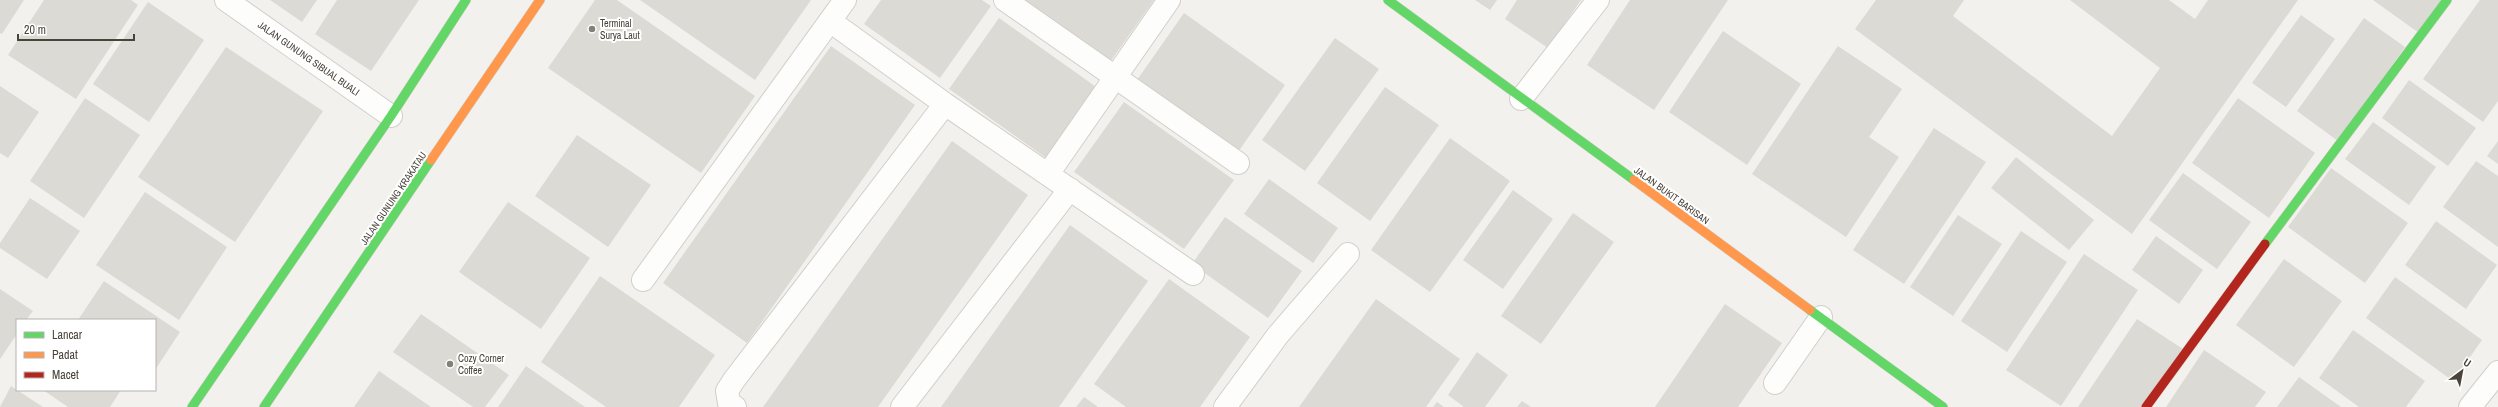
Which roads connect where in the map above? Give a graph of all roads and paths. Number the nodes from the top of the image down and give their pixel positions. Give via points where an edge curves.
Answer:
1 (226, 0) edge
2 (466, 0) edge
3 (540, 0) edge
4 (846, 0) edge
5 (1005, 0) edge
6 (1169, 0) edge
7 (1388, 0) edge
8 (1598, 0) edge
9 (2447, 0) edge
10 (830, 21) junction
11 (1116, 78) junction
12 (1520, 99) junction
13 (945, 104) junction
14 (391, 116) junction
15 (1238, 163) dead end
16 (1048, 174) junction
17 (1070, 189) junction
18 (1348, 254) dead end
19 (1193, 274) dead end
20 (643, 280) dead end
21 (1821, 317) junction
22 (2498, 372) edge
23 (1776, 383) dead end
24 (192, 407) edge
25 (264, 407) edge
26 (735, 407) edge
27 (902, 407) edge
28 (1224, 407) edge
29 (1943, 407) edge
30 (2146, 407) edge
31 (2470, 407) edge

1 - 14 street, JALAN GUNUNG SIBUAL BUALI
2 - 14 street
3 - 25 street, JALAN GUNUNG KRAKATAU
4 - 10 street
5 - 11 street
6 - 11 street
7 - 12 street, JALAN BUKIT BARISAN
8 - 12 street
9 - 30 street
10 - 13 street
10 - 20 street
11 - 15 street
11 - 16 street
12 - 21 street, JALAN BUKIT BARISAN
13 - 16 street
13 - 26 street via 727,391 729,403
14 - 24 street
16 - 17 street
17 - 19 street
17 - 27 street
18 - 28 street via 1278,335
21 - 23 street
21 - 29 street, JALAN BUKIT BARISAN
22 - 31 street

